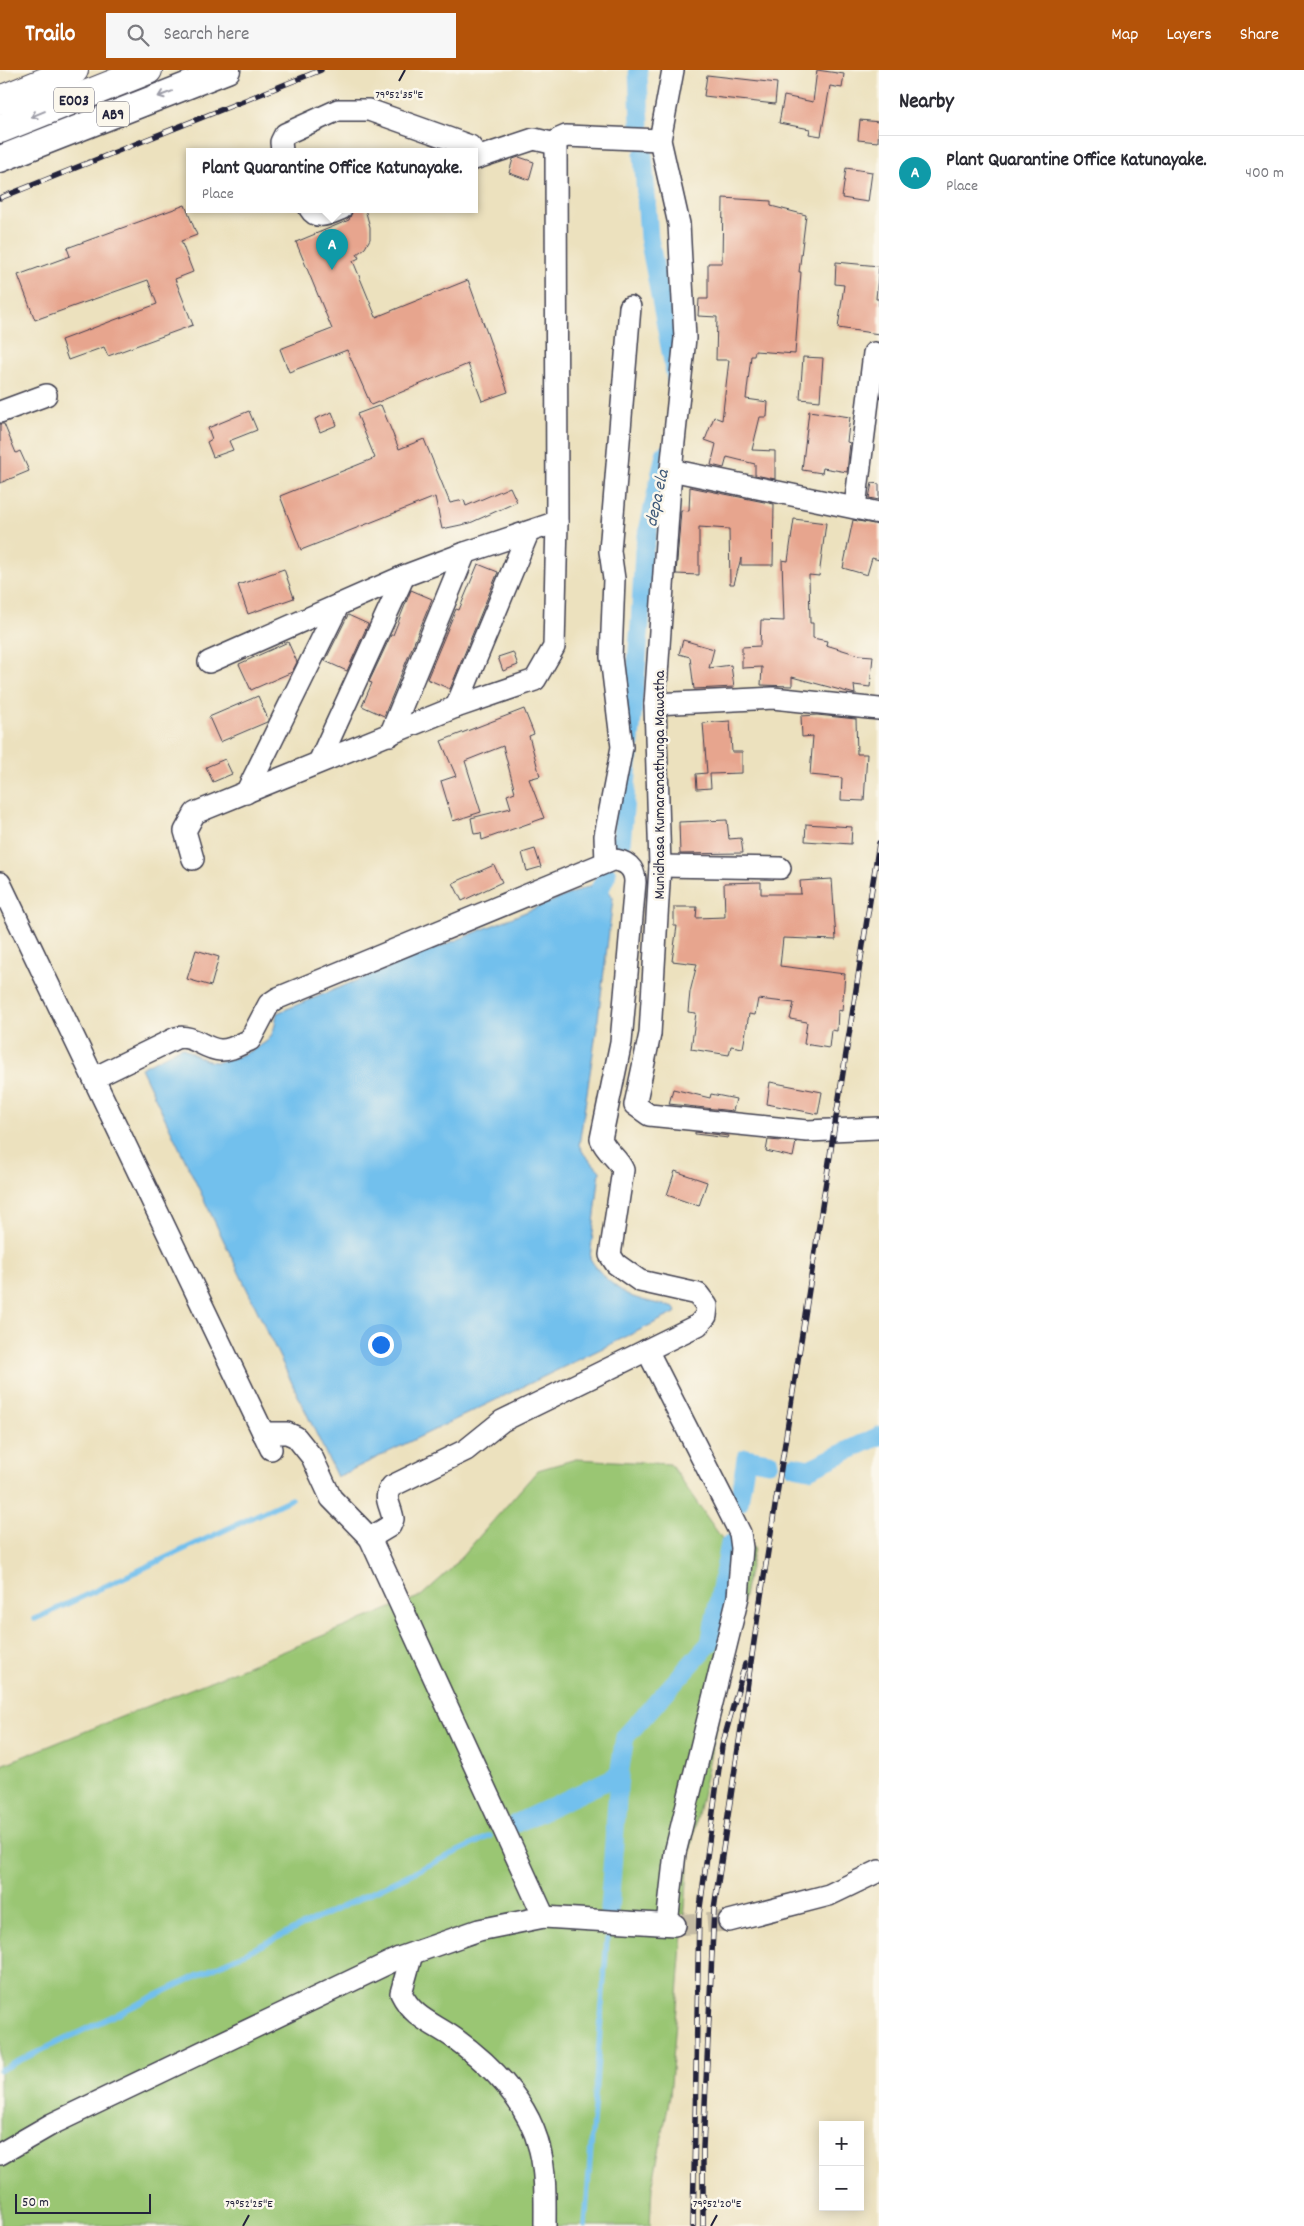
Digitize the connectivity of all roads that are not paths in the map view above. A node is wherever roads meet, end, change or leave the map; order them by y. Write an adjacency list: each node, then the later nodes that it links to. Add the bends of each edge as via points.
1 (74, 70): 5 (highway, E003)
2 (148, 70): 6 (highway, E003, one-way to 6)
3 (227, 70): 12 (main road, AB9, one-way to 12)
4 (673, 70): 7 (street, Munidhasa Kumaranathunga Mawatha)
5 (0, 100)
6 (0, 129)
7 (660, 140): 8 (street, via 566,136); 19 (street, Munidhasa Kumaranathunga Mawatha, via 679,224 685,338)
8 (556, 144): 11 (street, via 534,139); 22 (street)
9 (282, 148): 10 (street, via 285,134 338,110 369,110)
10 (471, 148)
11 (478, 154)
12 (0, 159)
13 (312, 213): 14 (street, via 321,216)
14 (329, 213)
15 (630, 307): 35 (street, via 610,551 614,579 611,657 622,747 605,836)
16 (874, 353): 20 (street)
17 (46, 395): 18 (street)
18 (0, 412)
19 (672, 470): 20 (street); 28 (street, Munidhasa Kumaranathunga Mawatha)
20 (855, 507): 21 (street)
21 (879, 513)
22 (557, 522): 23 (street); 29 (street, via 554,648 535,680)
23 (528, 533): 24 (street); 29 (street)
24 (465, 553): 25 (street); 31 (street)
25 (404, 576): 26 (street); 32 (street)
26 (338, 606): 27 (street); 33 (street)
27 (209, 662)
28 (656, 704): 30 (street, via 773,698); 36 (street, Munidhasa Kumaranathunga Mawatha)
29 (456, 707): 31 (street)
30 (879, 709)
31 (390, 736): 32 (street)
32 (318, 762): 33 (street)
33 (246, 793): 34 (street, via 195,813 185,831)
34 (193, 858)
35 (606, 862): 39 (street, via 278,998 269,1004 250,1040 223,1050 190,1038 176,1038); 41 (street, via 625,862 635,876 621,1042 601,1139 607,1152 623,1170 610,1255 616,1264 640,1280 698,1294 707,1306 706,1316 698,1325)
36 (660, 866): 37 (street); 40 (street, Munidhasa Kumaranathunga Mawatha, via 650,1034 635,1105 649,1115 807,1131)
37 (780, 868)
38 (0, 883): 39 (street)
39 (94, 1078): 42 (street, via 267,1441 287,1433 296,1437 312,1457 331,1498)
40 (879, 1128)
41 (647, 1350): 42 (street, via 502,1421 466,1450 392,1486 386,1497 393,1519 390,1526); 44 (street, via 740,1534 738,1597 675,1853 671,1924)
42 (370, 1538): 44 (street)
43 (879, 1871): 45 (street, via 829,1895)
44 (544, 1917): 46 (street, via 479,1930)
45 (729, 1921)
46 (412, 1954): 47 (street, via 52,2124); 48 (street, via 401,1993 407,2005 419,2017 475,2053 503,2080 527,2116 540,2150)
47 (0, 2154)
48 (545, 2226)

